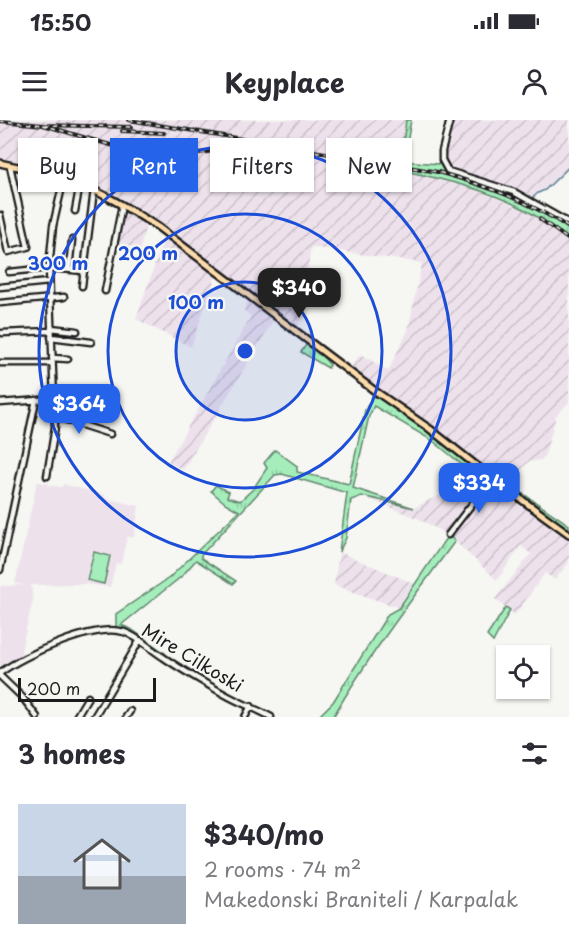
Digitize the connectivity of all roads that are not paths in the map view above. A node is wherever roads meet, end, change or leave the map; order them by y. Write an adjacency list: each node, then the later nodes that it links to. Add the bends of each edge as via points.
1 (450, 120): 12 (street, via 442,152 448,171 514,192)
2 (0, 163): 3 (main road)
3 (10, 166): 4 (main road); 11 (street, via 28,247 8,252)
4 (18, 168)
5 (61, 192): 14 (street)
6 (79, 192): 10 (street)
7 (94, 192): 16 (street)
8 (98, 192): 9 (main road)
9 (122, 205): 21 (street); 38 (main road, via 184,247)
10 (75, 211)
11 (0, 215)
12 (569, 223)
13 (72, 240): 15 (street)
14 (49, 268): 15 (street); 17 (street); 18 (street)
15 (69, 269): 16 (street)
16 (84, 271): 19 (street)
17 (9, 272)
18 (49, 282): 20 (street); 22 (street)
19 (82, 286)
20 (0, 287)
21 (105, 291)
22 (50, 297): 23 (street); 24 (street); 26 (street)
23 (64, 297)
24 (0, 303)
25 (77, 331): 26 (street)
26 (51, 332): 27 (street); 28 (street); 30 (street)
27 (2, 333)
28 (91, 342)
29 (68, 359): 30 (street)
30 (52, 360): 31 (street); 32 (street)
31 (0, 363)
32 (53, 399): 33 (street); 35 (street)
33 (36, 400): 34 (street); 41 (street)
34 (0, 403)
35 (54, 416): 36 (street); 37 (street)
36 (110, 434)
37 (47, 476)
38 (492, 478): 39 (main road); 40 (street)
39 (569, 534)
40 (448, 535)
41 (0, 570)
42 (140, 640): 43 (street, Mire Cilkoski, via 123,632 66,640 26,657); 45 (street, Mire Cilkoski, via 227,696); 49 (street)
43 (0, 675): 47 (street)
44 (88, 697): 48 (street)
45 (251, 706): 51 (street); 52 (street, Mire Cilkoski)
46 (130, 711): 50 (street)
47 (37, 717)
48 (76, 717)
49 (94, 717)
50 (126, 717)
51 (245, 717)
52 (271, 717)

